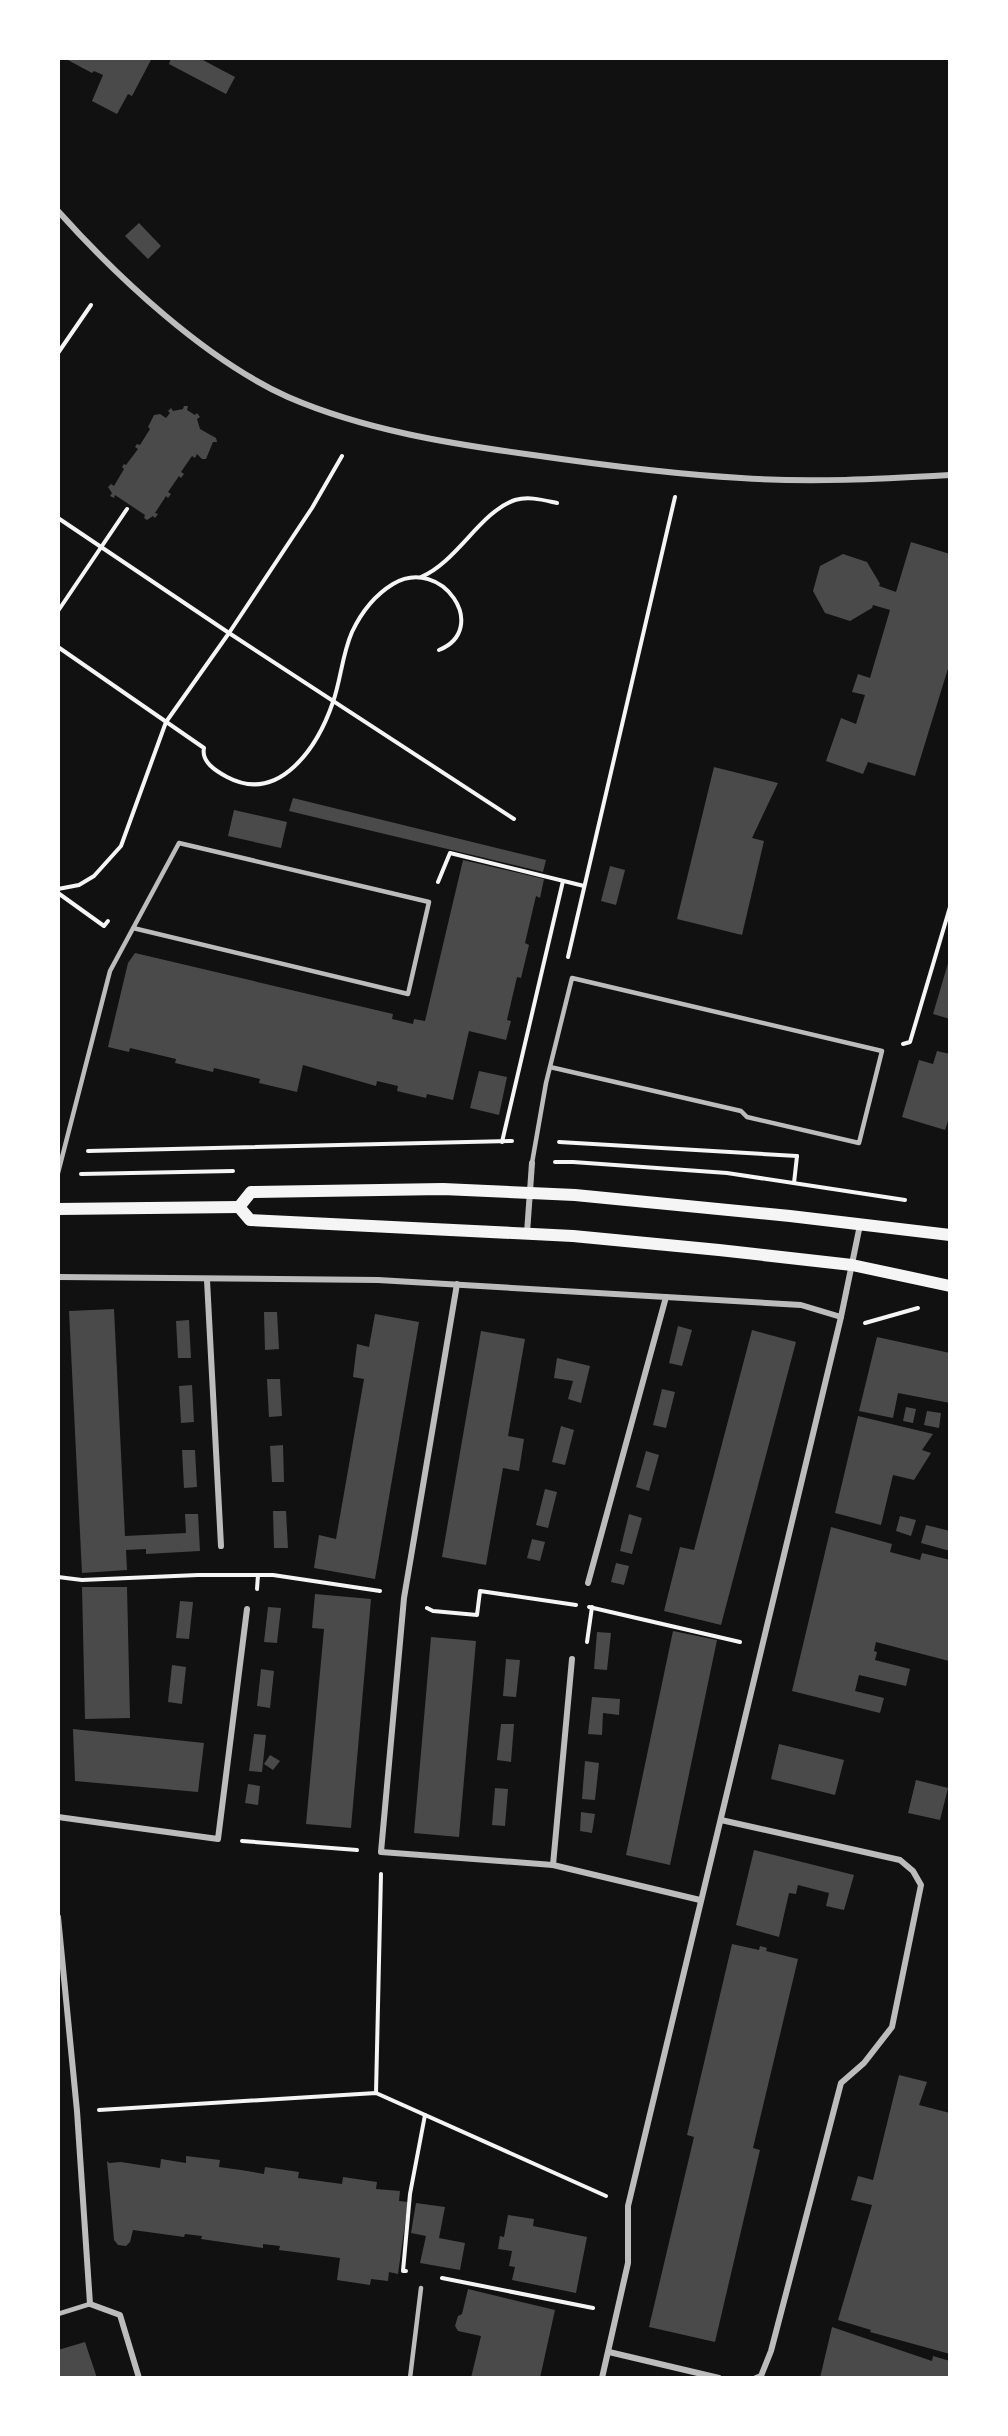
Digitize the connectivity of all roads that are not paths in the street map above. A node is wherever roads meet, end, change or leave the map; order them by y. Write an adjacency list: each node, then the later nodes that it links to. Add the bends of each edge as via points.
1 (58, 211): 2 (street, via 185,332 232,367 287,397 372,425 479,448 681,473 791,480)
2 (950, 475)
3 (133, 928): 3 (lane, via 408,994 429,902 179,843); 6 (lane, via 110,971)
4 (550, 1067): 4 (lane, via 572,978 882,1051 859,1143); 5 (lane)
5 (532, 1163): 7 (street)
6 (58, 1173)
7 (530, 1192): 8 (main road, via 432,1189 251,1192); 10 (main road); 11 (street)
8 (239, 1207): 9 (main road); 11 (main road, via 250,1220)
9 (58, 1209)
10 (860, 1225): 12 (main road); 13 (street)
11 (527, 1234): 13 (main road, via 709,1248)
12 (950, 1235)
13 (852, 1265): 17 (main road); 19 (street)
14 (58, 1277): 15 (street)
15 (207, 1280): 16 (street); 20 (street)
16 (457, 1284): 18 (street); 26 (street, via 404,1598 381,1852)
17 (950, 1286)
18 (666, 1297): 19 (street, via 801,1305); 21 (street)
19 (841, 1317): 25 (street)
20 (221, 1546)
21 (588, 1583)
22 (247, 1609): 24 (street, via 218,1839)
23 (572, 1659): 26 (street)
24 (58, 1817)
25 (721, 1820): 27 (street); 38 (street, via 900,1860 921,1885 892,2027 864,2063 841,2083 771,2351 761,2376)
26 (553, 1865): 27 (street)
27 (700, 1900): 33 (street, via 628,2206 628,2263)
28 (58, 1917): 29 (street)
29 (60, 1944): 31 (street, via 77,2111)
30 (421, 2288): 35 (lane)
31 (90, 2304): 32 (lane); 34 (street, via 120,2315)
32 (58, 2314)
33 (609, 2352): 36 (street); 37 (street)
34 (140, 2378)
35 (410, 2378)
36 (602, 2378)
37 (719, 2378)
38 (756, 2378)

